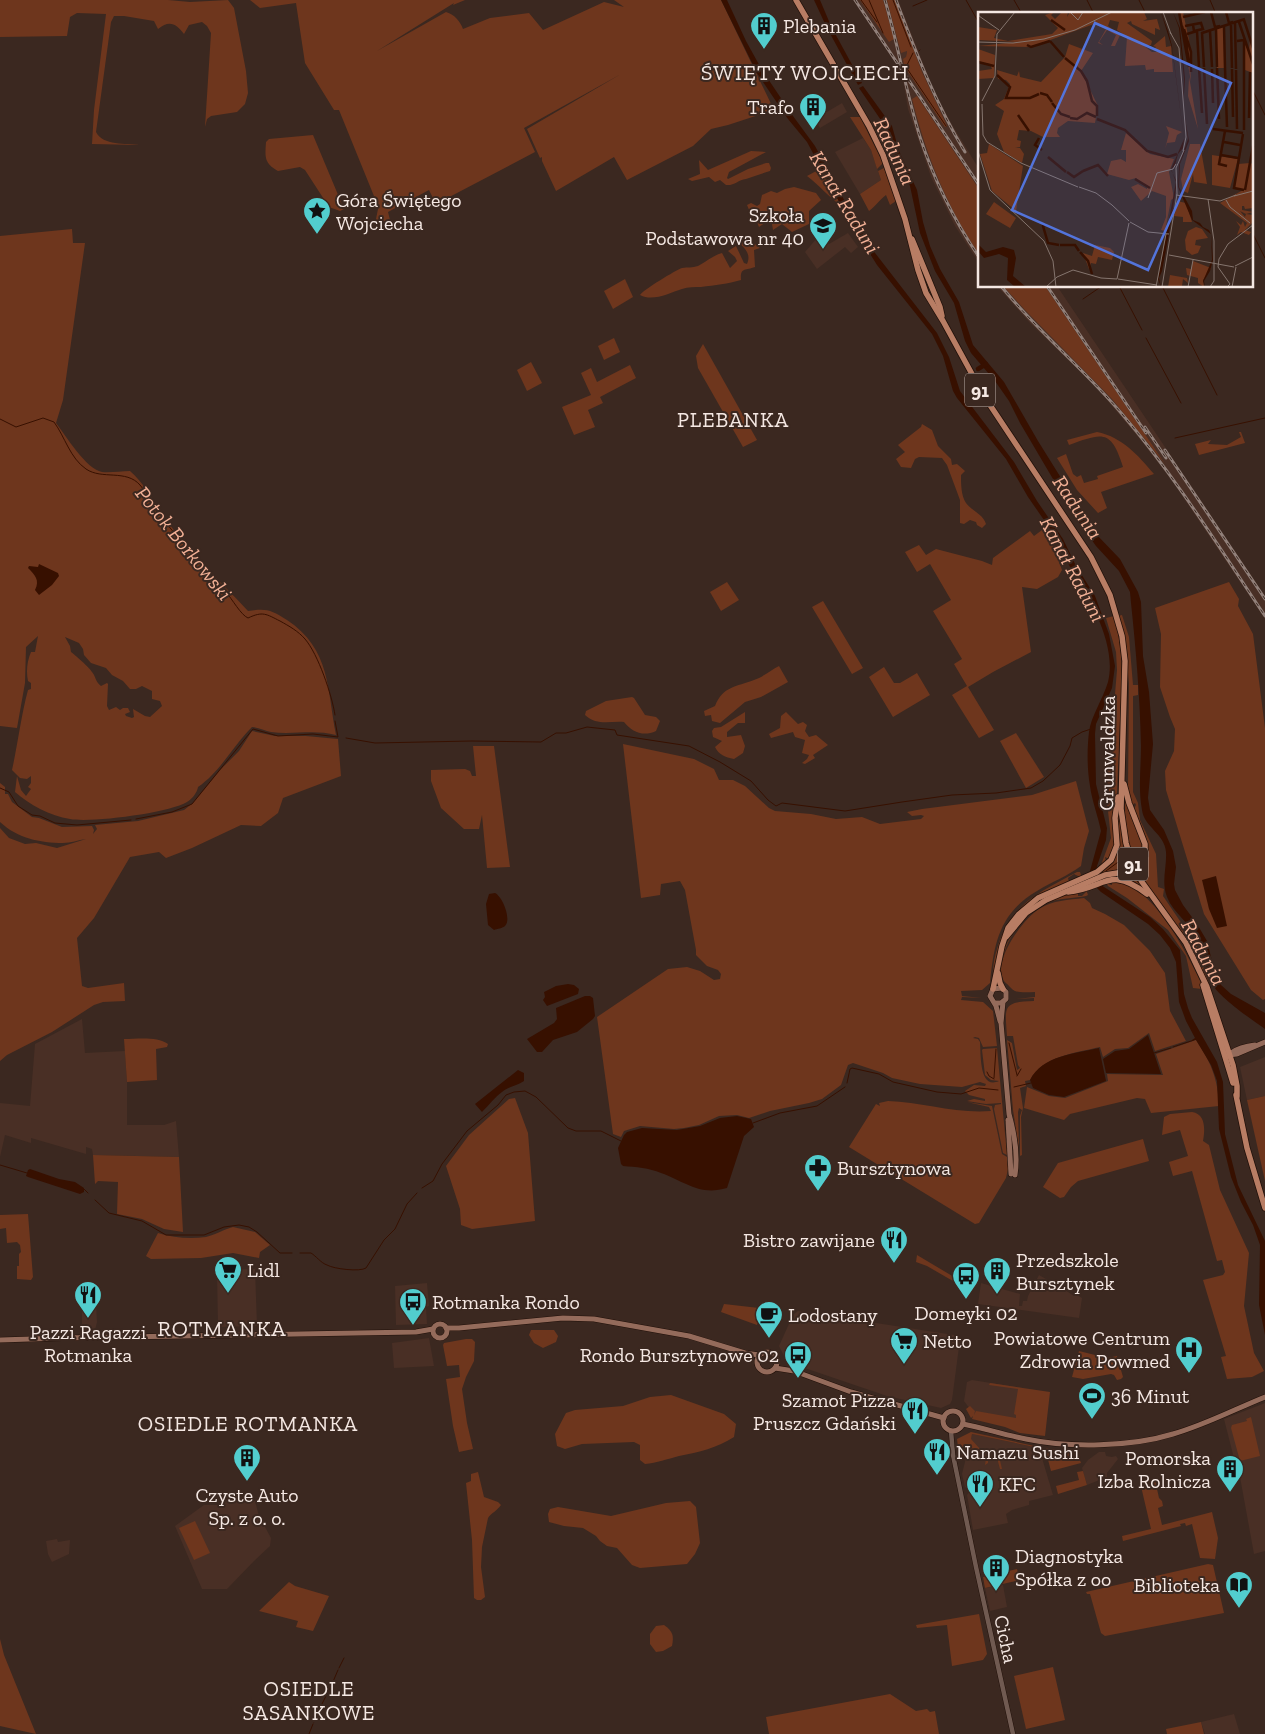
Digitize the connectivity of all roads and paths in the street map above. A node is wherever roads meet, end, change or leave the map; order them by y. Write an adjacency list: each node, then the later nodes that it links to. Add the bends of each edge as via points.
1 (796, 0): 2 (main road, Grunwaldzka / 91, via 875,138 892,176 921,280 930,301 984,396 1104,580 1124,646)
2 (1123, 785): 3 (main road, via 1115,813 1116,849); 3 (main road, bridge, via 1145,844 1144,856 1130,871); 5 (main road, Grunwaldzka / 91, via 1121,809 1131,860)
3 (1105, 875): 4 (main road); 4 (main road); 5 (main road, via 1129,882)
4 (1088, 882): 6 (main road, via 1032,909); 6 (main road, via 1050,892 1033,901 1012,922)
5 (1153, 899): 8 (main road, Grunwaldzka / 91, via 1186,943)
6 (1005, 938): 7 (main road)
7 (997, 970): 9 (main road); 10 (main road)
8 (1202, 978): 15 (main road, Grunwaldzka / 91); 18 (main road, Grunwaldzka / 91)
9 (993, 989): 10 (main road); 12 (main road, via 990,996)
10 (1003, 989): 11 (main road, via 1007,997)
11 (1003, 1002): 12 (main road); 13 (main road)
12 (995, 1003): 13 (main road)
13 (1001, 1023): 19 (main road)
14 (1265, 1042): 16 (main road)
15 (1227, 1045): 17 (main road); 18 (main road, Grunwaldzka / 91)
16 (1256, 1045): 17 (main road); 18 (main road)
17 (1235, 1050): 18 (main road)
18 (1227, 1055): 20 (main road, Grunwaldzka / 91, via 1235,1076 1247,1148)
19 (1013, 1175)
20 (1265, 1208)
21 (446, 1330): 22 (main road, via 438,1324); 22 (main road, via 440,1338); 24 (main road, via 554,1319 594,1319 690,1336)
22 (433, 1331): 23 (main road)
23 (0, 1340)
24 (745, 1353): 25 (main road); 26 (main road)
25 (759, 1355): 26 (main road); 27 (main road, via 770,1352)
26 (757, 1361): 28 (main road, via 762,1371 770,1372)
27 (777, 1361): 28 (main road); 29 (main road)
28 (775, 1368): 29 (main road)
29 (794, 1371): 31 (main road, via 851,1392)
30 (1265, 1397): 32 (main road, via 1172,1435 1117,1443 1042,1442)
31 (944, 1418): 32 (main road, via 950,1412 956,1412 963,1418); 33 (main road, via 946,1428)
32 (963, 1424): 33 (main road, via 960,1429)
33 (951, 1431): 34 (street, Cicha, via 952,1450)
34 (1013, 1734)

